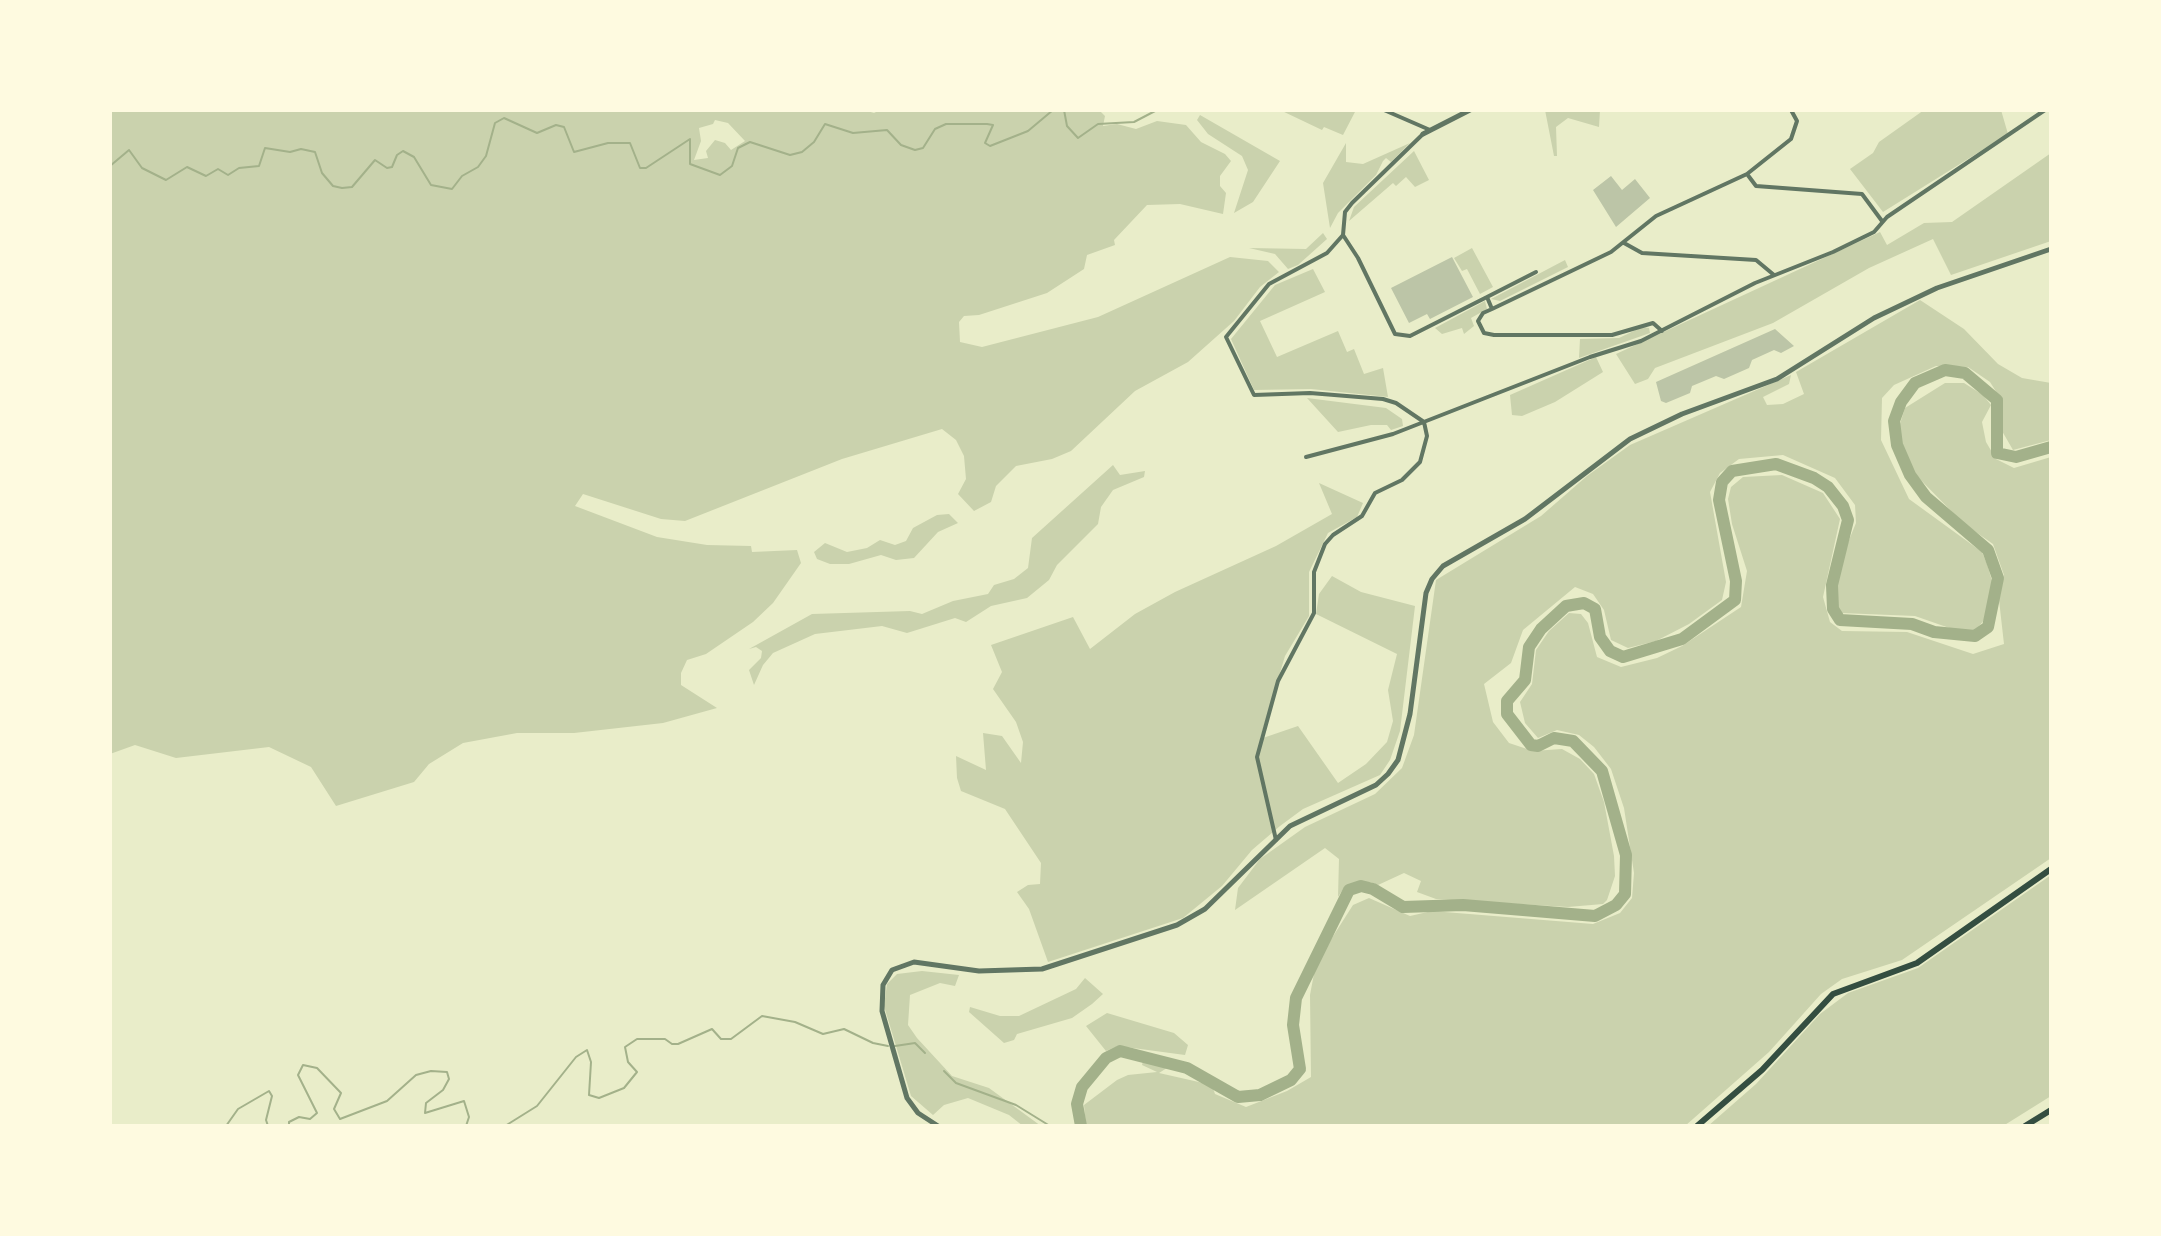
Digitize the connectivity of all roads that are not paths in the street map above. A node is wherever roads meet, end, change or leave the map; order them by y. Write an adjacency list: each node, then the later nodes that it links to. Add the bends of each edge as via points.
1 (1384, 110): 5 (street)
2 (1470, 110): 5 (street)
3 (1791, 110): 7 (street, via 1797,121 1791,139)
4 (2045, 110): 8 (street)
5 (1430, 130): 6 (street)
6 (1423, 134): 9 (street, via 1352,203 1345,212)
7 (1747, 174): 8 (street, via 1764,188 1862,194); 10 (street, via 1656,216)
8 (1882, 221): 13 (street, via 1874,232)
9 (1343, 235): 14 (street, via 1397,336 1410,336); 17 (street, via 1327,253 1269,284 1226,337 1254,395 1383,399)
10 (1624, 243): 13 (street, via 1642,253 1756,260); 15 (street)
11 (2051, 249): 19 (street, via 1937,288 1874,318 1777,379 1630,439 1525,519 1443,566 1426,593 1416,685 1398,760 1376,785 1310,814)
12 (1536, 272): 14 (street)
13 (1774, 275): 16 (street)
14 (1487, 297): 15 (street)
15 (1492, 309): 16 (street, via 1478,321 1484,333 1494,335 1612,335 1653,323)
16 (1662, 331): 17 (street)
17 (1424, 422): 18 (street); 19 (street, via 1427,436 1420,462 1402,480 1375,493 1362,516 1333,535 1314,572 1314,613 1278,681 1257,757)
18 (1306, 457)
19 (1276, 840): 22 (street, via 1225,892 1177,925 1042,969 1008,972 902,964 892,970 883,985 882,1011 907,1098)
20 (2051, 869): 23 (main road, via 1930,955 1833,994 1762,1070)
21 (2051, 1110): 24 (main road)
22 (938, 1126)
23 (1697, 1126)
24 (2025, 1126)

